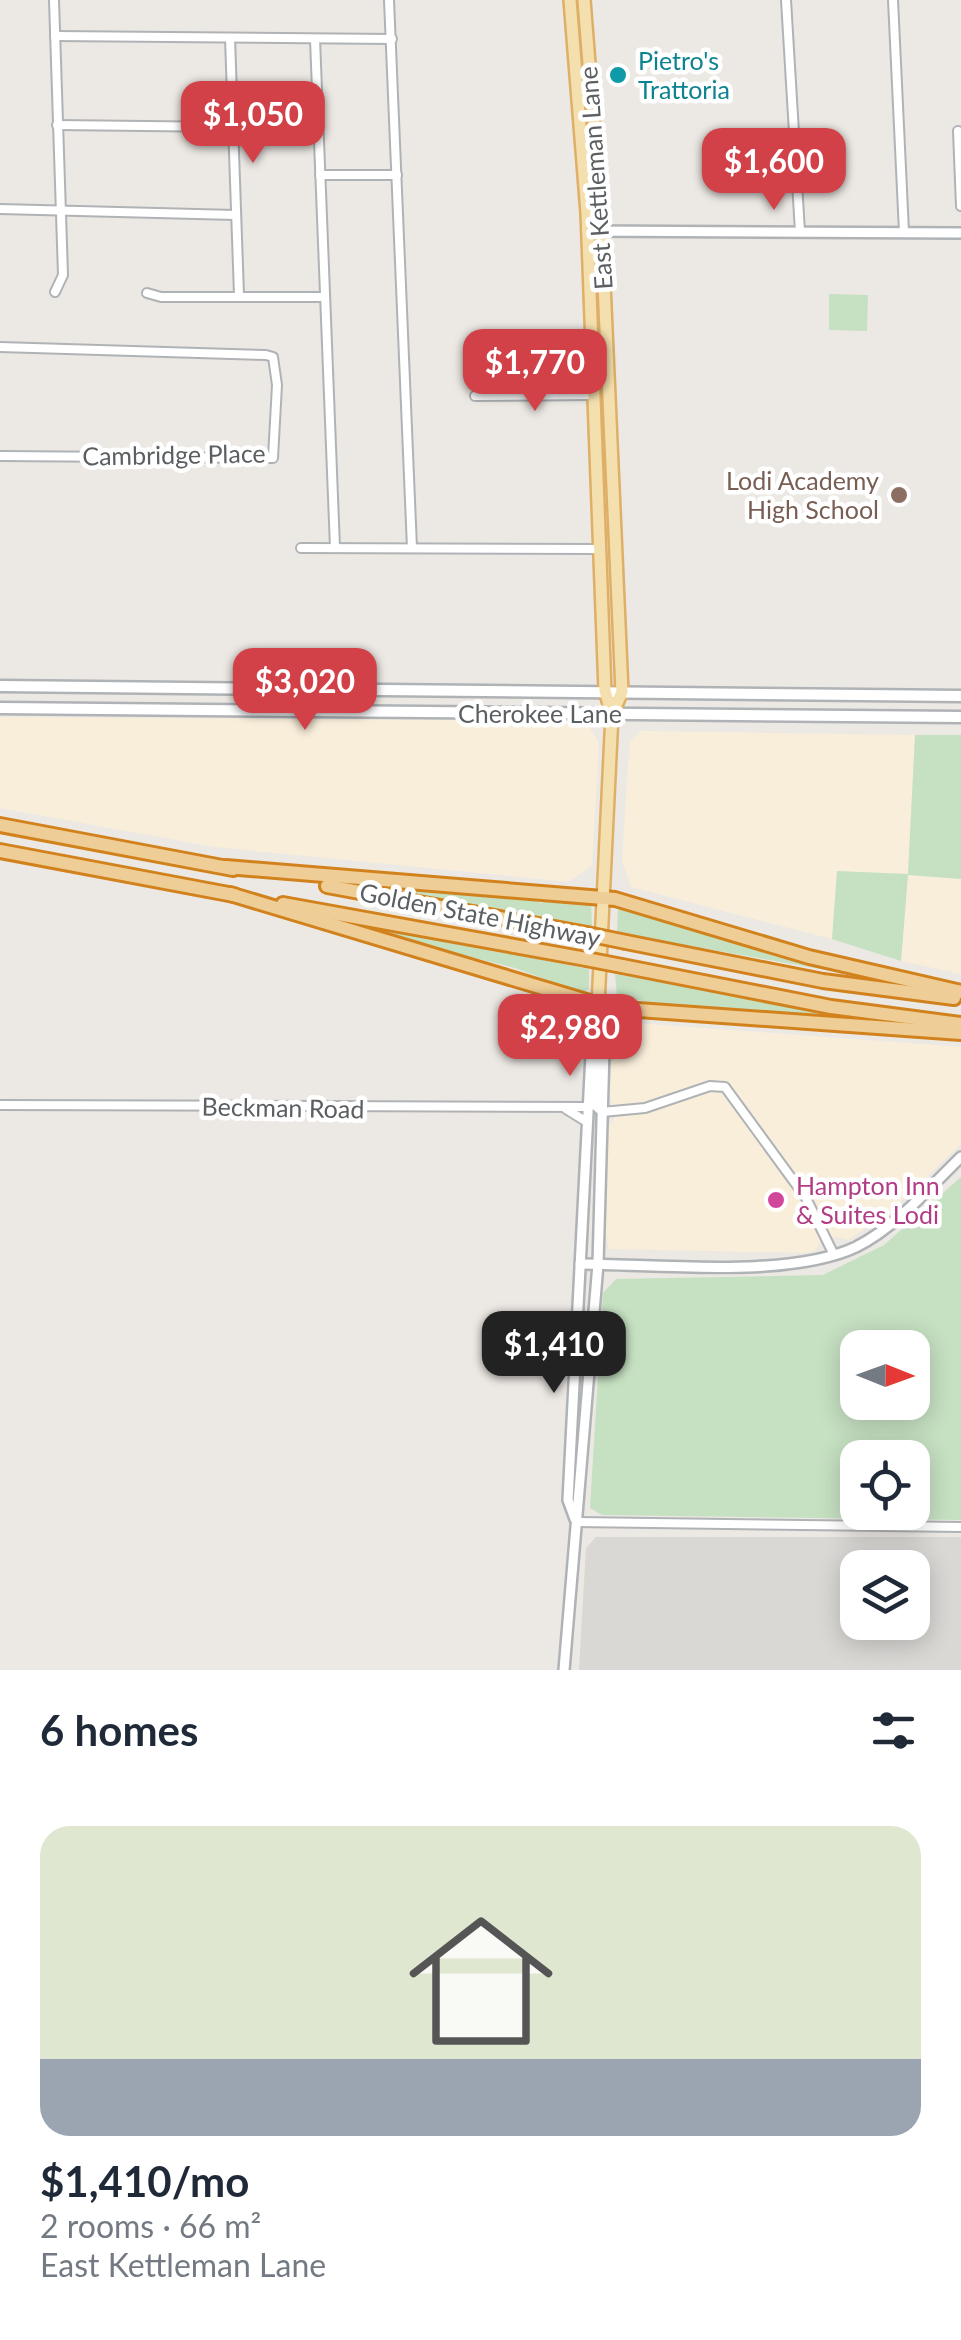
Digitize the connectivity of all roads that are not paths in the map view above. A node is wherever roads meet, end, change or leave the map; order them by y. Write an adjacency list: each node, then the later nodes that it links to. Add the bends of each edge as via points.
1 (54, 0): 7 (street)
2 (389, 0): 10 (street)
3 (570, 0): 21 (main road, East Kettleman Lane)
4 (584, 0): 20 (main road, East Kettleman Lane)
5 (786, 0): 22 (street)
6 (893, 0): 23 (street)
7 (55, 36): 8 (street); 11 (street)
8 (230, 38): 9 (street); 12 (street)
9 (315, 39): 10 (street); 14 (street)
10 (392, 40): 15 (street)
11 (57, 125): 12 (street); 18 (street)
12 (233, 126): 19 (street)
13 (958, 131): 16 (street)
14 (320, 174): 15 (street); 28 (street)
15 (397, 175): 35 (street)
16 (961, 206)
17 (0, 209): 18 (street)
18 (62, 210): 19 (street); 25 (street, via 63,275)
19 (236, 215): 27 (street)
20 (601, 230): 21 (street); 22 (street); 40 (main road, East Kettleman Lane)
21 (587, 232): 30 (main road, East Kettleman Lane)
22 (800, 232): 23 (street)
23 (904, 232): 24 (street)
24 (961, 233)
25 (55, 292)
26 (147, 293): 27 (street)
27 (239, 294): 28 (street)
28 (325, 296): 34 (street)
29 (0, 347): 32 (street, Cambridge Place, via 266,355 274,357 277,385 273,458)
30 (594, 395): 31 (street); 36 (main road, East Kettleman Lane)
31 (475, 396)
32 (0, 456)
33 (301, 548): 34 (street)
34 (334, 548): 35 (street)
35 (412, 548): 36 (street)
36 (599, 549): 39 (main road, East Kettleman Lane)
37 (0, 686): 38 (main road, Cherokee Lane)
38 (331, 690): 39 (main road, Cherokee Lane); 43 (main road)
39 (605, 691): 40 (main road, Cherokee Lane); 44 (main road, East Kettleman Lane)
40 (622, 692): 41 (main road, Cherokee Lane); 44 (main road, East Kettleman Lane)
41 (961, 696)
42 (0, 708): 43 (main road, Cherokee Lane)
43 (330, 714): 44 (main road, Cherokee Lane)
44 (612, 714): 45 (main road, Cherokee Lane); 50 (main road, East Kettleman Lane)
45 (961, 717)
46 (0, 825): 48 (highway, Golden State Highway)
47 (0, 851): 49 (highway, Golden State Highway)
48 (226, 867): 50 (highway); 51 (highway, Golden State Highway, bridge, via 823,981)
49 (230, 894): 52 (highway); 53 (highway, Golden State Highway, bridge, via 831,1007)
50 (605, 898): 51 (highway); 52 (main road, East Kettleman Lane)
51 (961, 995)
52 (598, 1005): 54 (highway); 55 (street, East Kettleman Lane); 59 (street, East Kettleman Lane, via 605,1014)
53 (961, 1024)
54 (961, 1033)
55 (592, 1038): 57 (street, East Kettleman Lane); 59 (street, via 595,1105)
56 (0, 1105): 58 (street, Beckman Road)
57 (588, 1106): 58 (street, Beckman Road); 60 (street, East Kettleman Lane); 62 (street)
58 (566, 1110): 60 (street, Beckman Road)
59 (602, 1112): 62 (street, East Kettleman Lane); 63 (street, via 725,1088 806,1198)
60 (587, 1122): 64 (street, East Kettleman Lane)
61 (961, 1157): 63 (street, via 883,1229)
62 (600, 1171): 65 (street, East Kettleman Lane)
63 (834, 1255): 65 (street, via 786,1264)
64 (580, 1264): 65 (street); 66 (street, East Kettleman Lane, via 568,1500)
65 (598, 1264): 66 (street, East Kettleman Lane)
66 (576, 1522): 67 (street); 68 (street, East Kettleman Lane)
67 (961, 1527)
68 (564, 1670)

